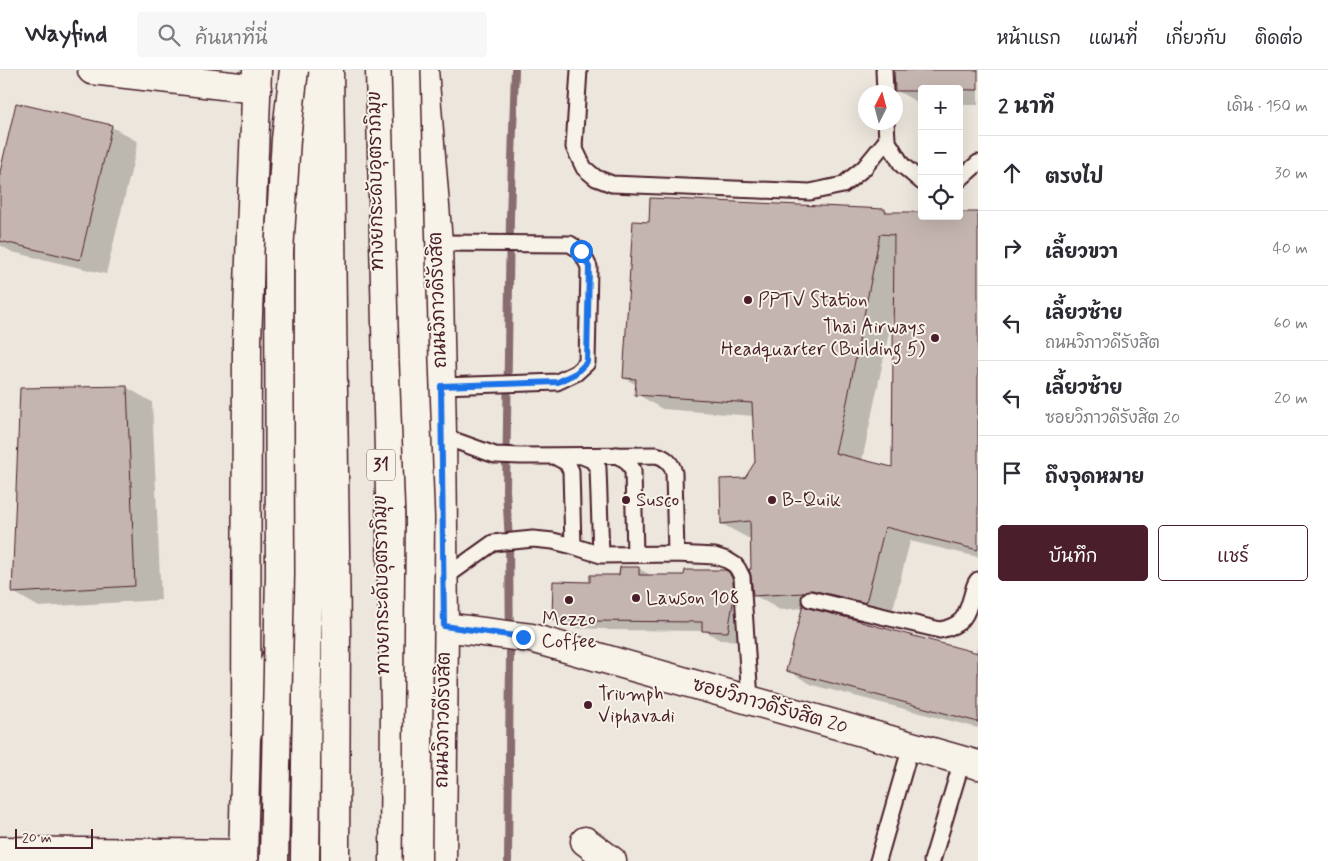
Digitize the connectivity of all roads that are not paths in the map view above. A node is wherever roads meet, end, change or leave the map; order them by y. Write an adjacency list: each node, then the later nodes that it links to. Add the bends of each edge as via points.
1 (92, 70): 10 (main road)
2 (294, 70): 40 (main road, bridge, via 279,252 280,574)
3 (310, 70): 27 (main road)
4 (329, 70): 42 (main road, via 336,632)
5 (374, 70): 43 (main road, ทางยกระดับอุตราภิมุข / 31, via 384,654)
6 (380, 70): 33 (main road, 31)
7 (420, 70): 17 (main road, ถนนวิภาวดีรังสิต); 45 (main road, bridge, via 414,362 420,518)
8 (579, 70): 13 (lane, via 574,147 584,168 596,178 612,184 810,192 842,185 864,168)
9 (884, 70): 11 (lane)
10 (257, 79): 34 (main road, via 247,341)
11 (885, 85)
12 (886, 130): 13 (lane)
13 (887, 140): 16 (lane, via 902,165)
14 (978, 164): 15 (lane)
15 (963, 177)
16 (918, 179)
17 (438, 243): 18 (main road, ถนนวิภาวดีรังสิต); 18 (lane, via 570,244 581,251 589,267 587,362 576,373 558,382)
18 (441, 386): 19 (main road, ถนนวิภาวดีรังสิต)
19 (442, 436): 21 (lane, via 495,455); 28 (main road, ถนนวิภาวดีรังสิต)
20 (616, 455): 22 (lane); 24 (lane, via 656,455 672,466); 25 (lane, via 626,460 633,470)
21 (554, 456): 22 (lane); 23 (lane, via 567,463 571,471)
22 (582, 456): 26 (lane, via 592,460 598,468)
23 (573, 546): 26 (lane); 28 (lane, via 533,539 493,543)
24 (676, 554): 25 (lane); 32 (lane, via 721,557 741,573)
25 (635, 555): 26 (lane)
26 (601, 556)
27 (308, 577): 34 (main road); 41 (main road)
28 (444, 578): 31 (main road, ถนนวิภาวดีรังสิต)
29 (978, 580): 30 (lane, via 965,616 957,625 940,630)
30 (810, 599)
31 (444, 626): 32 (main road, ซอยวิภาวดีรังสิต 20, via 510,635); 47 (main road, ถนนวิภาวดีรังสิต)
32 (750, 700): 35 (main road, ซอยวิภาวดีรังสิต 20)
33 (395, 706): 44 (main road, 31); 46 (main road)
34 (246, 736): 39 (main road)
35 (911, 746): 36 (main road, ซอยวิภาวดีรังสิต 20); 49 (lane)
36 (970, 763): 50 (lane)
37 (585, 841): 48 (main road)
38 (0, 851): 39 (main road)
39 (243, 858)
40 (274, 861)
41 (305, 861)
42 (335, 861)
43 (382, 861)
44 (394, 861)
45 (416, 861)
46 (438, 861)
47 (442, 861)
48 (612, 861)
49 (878, 861)
50 (932, 861)

